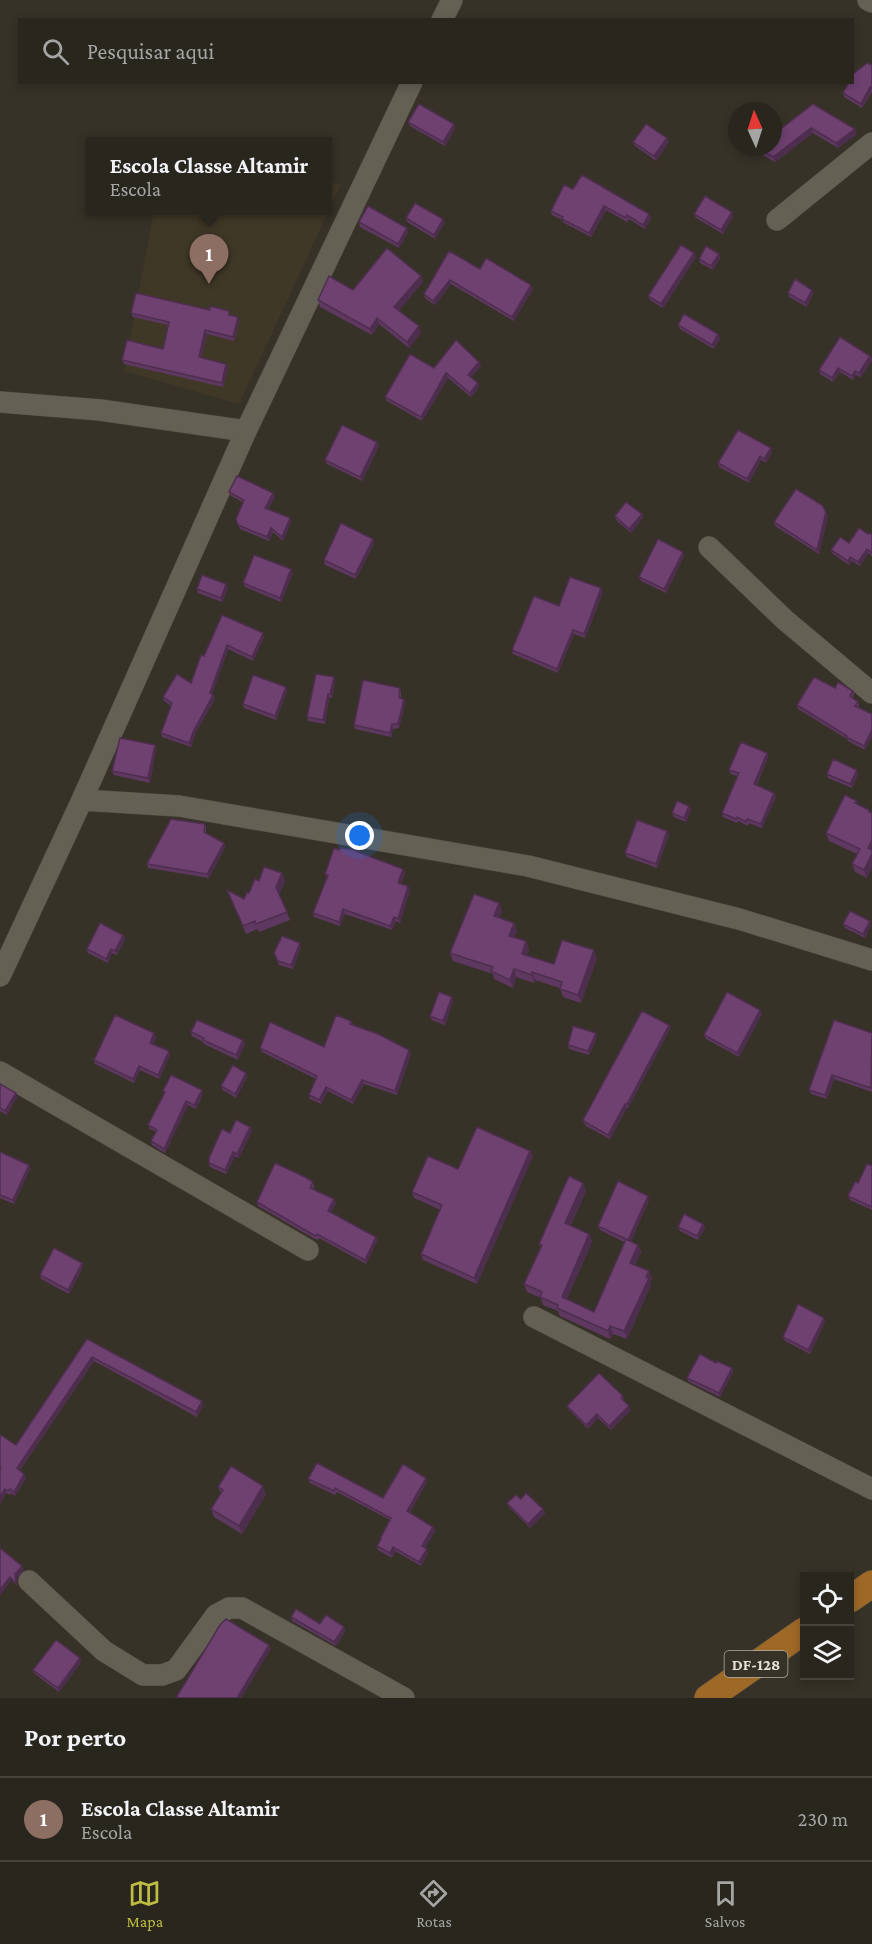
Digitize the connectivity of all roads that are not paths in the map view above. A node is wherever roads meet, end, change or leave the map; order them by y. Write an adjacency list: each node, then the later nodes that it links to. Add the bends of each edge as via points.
1 (452, 0): 2 (street)
2 (443, 18)
3 (411, 84): 7 (street)
4 (872, 143): 5 (street)
5 (777, 220)
6 (0, 402): 7 (street, via 100,410)
7 (246, 431): 10 (street)
8 (709, 547): 9 (street, via 785,620)
9 (872, 693)
10 (82, 800): 11 (street, via 179,806 528,866 739,919); 12 (street)
11 (872, 960)
12 (0, 976)
13 (0, 1072): 14 (street)
14 (308, 1250)
15 (534, 1317): 16 (street)
16 (872, 1489)
17 (29, 1581): 21 (street, via 104,1651 143,1675 176,1670 216,1615 229,1608 242,1608)
18 (872, 1584): 19 (main road)
19 (854, 1596)
20 (800, 1634): 22 (main road, DF-128 / DF-128)
21 (404, 1698)
22 (708, 1698)

